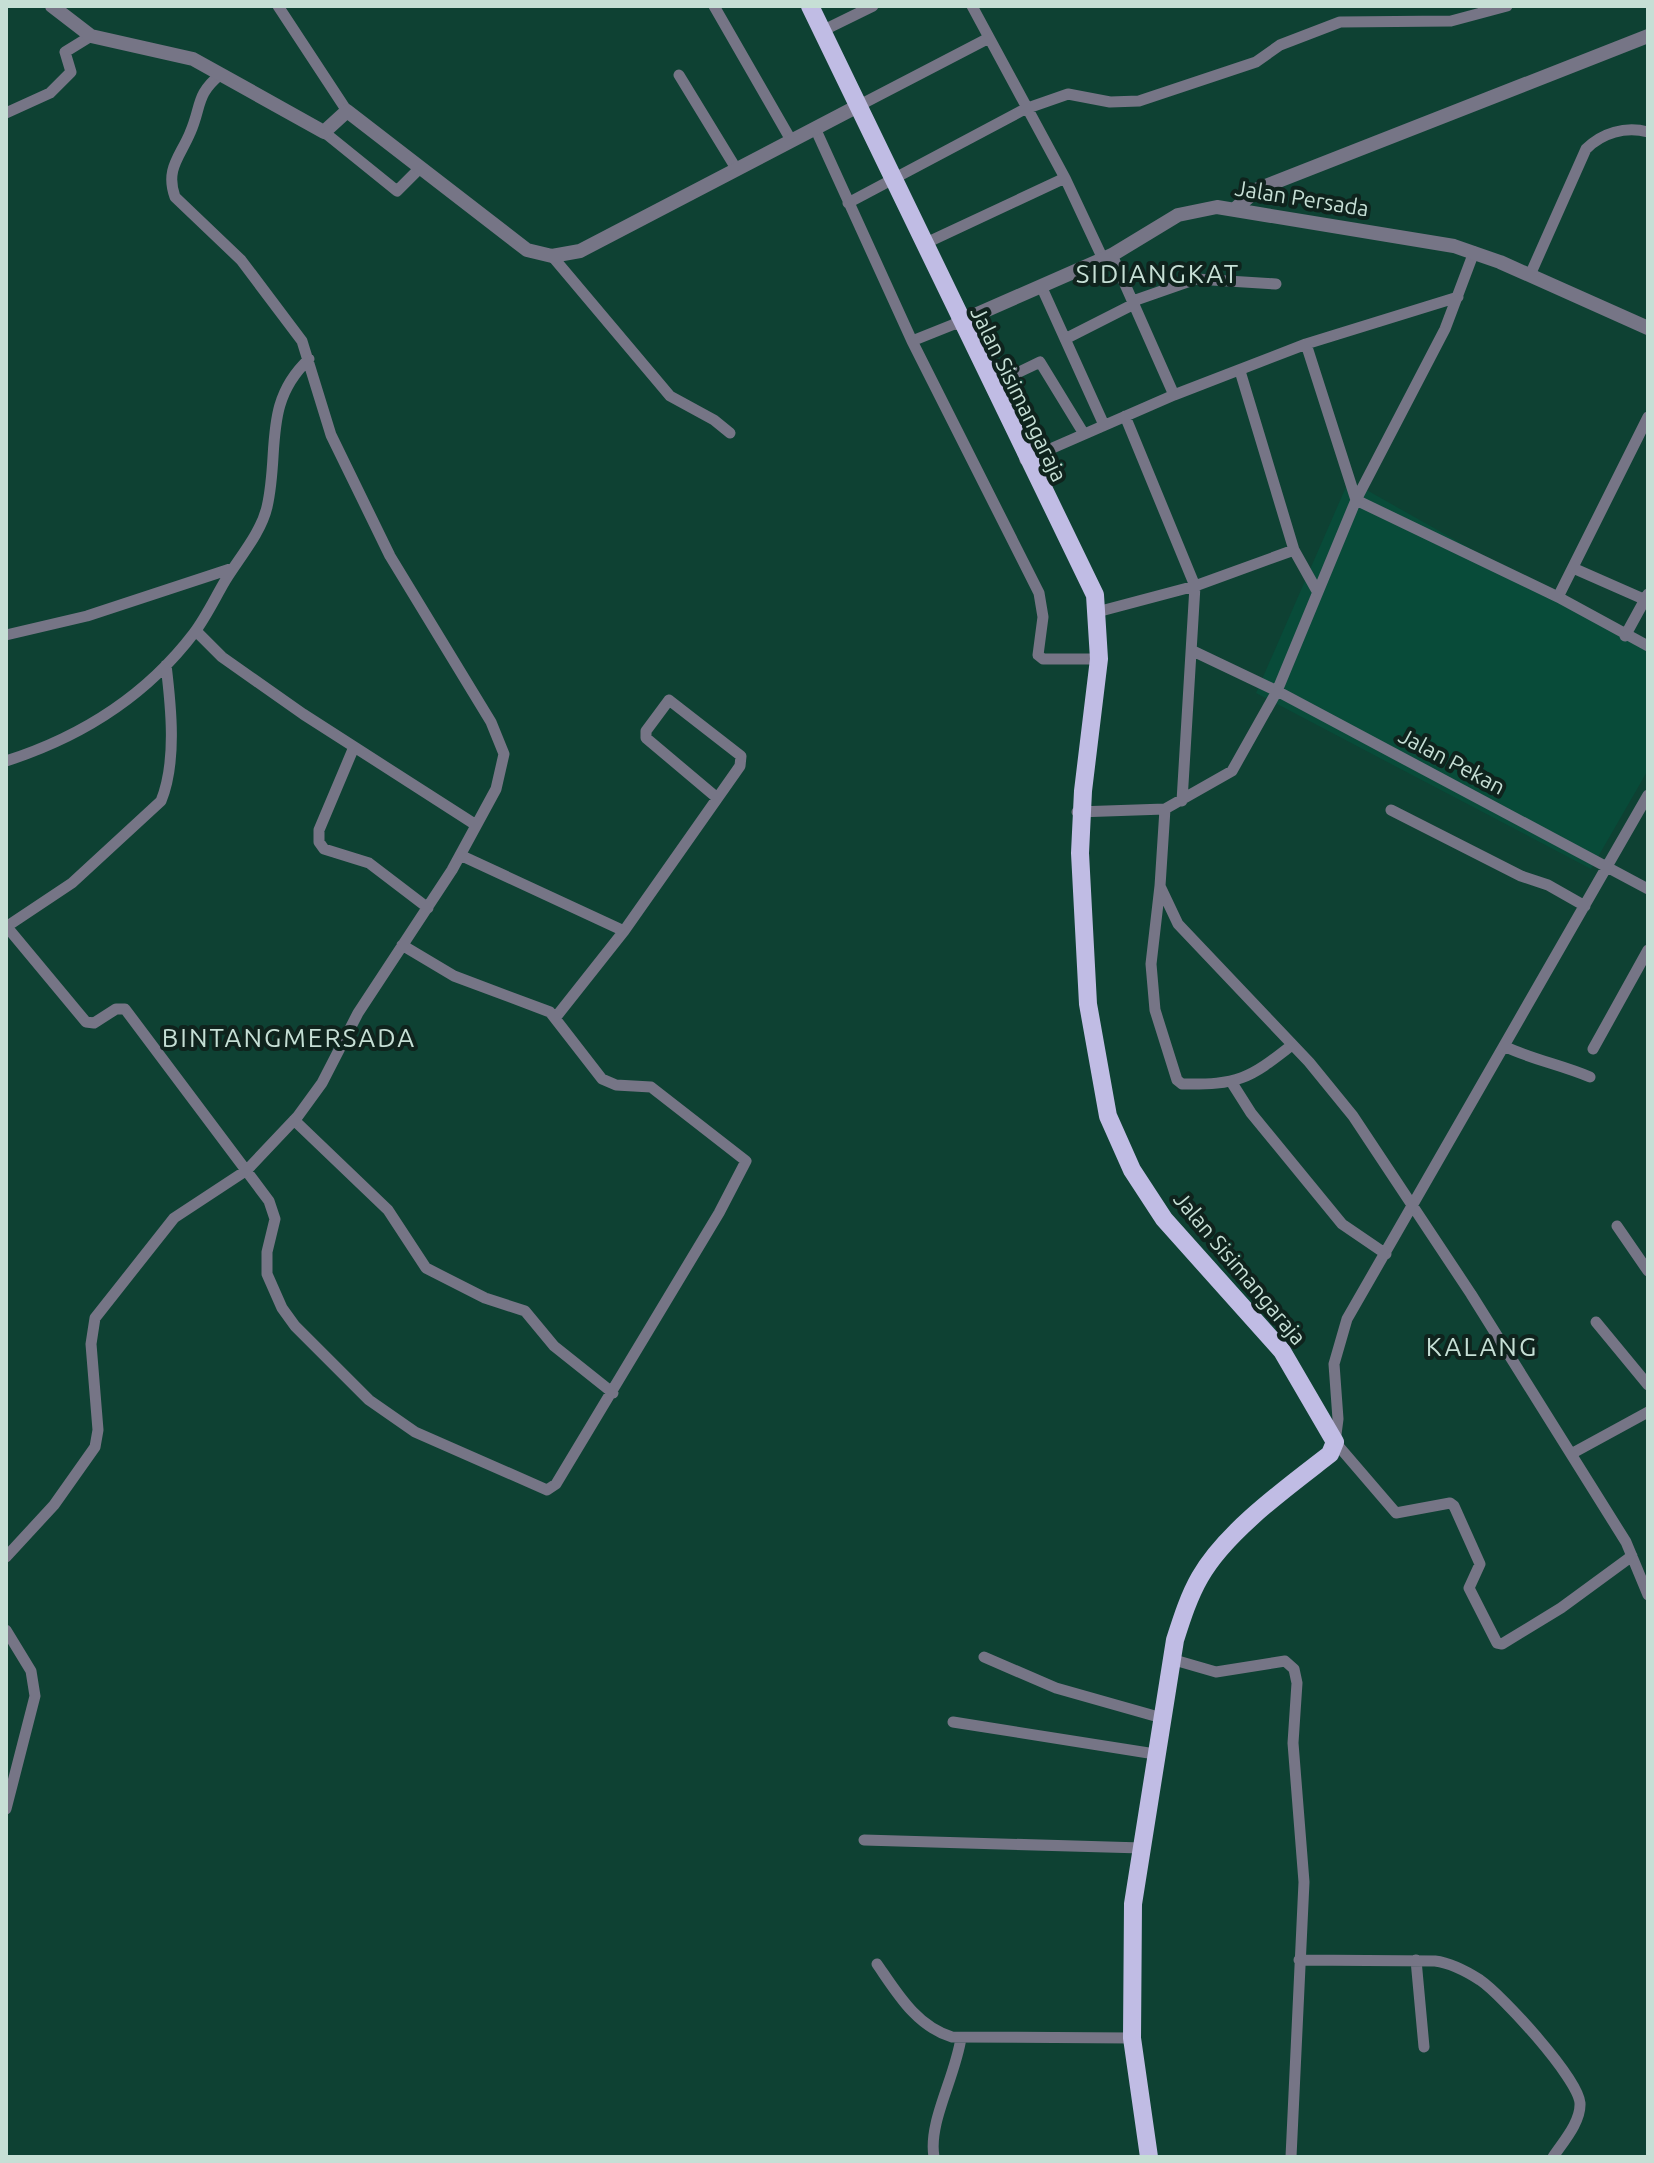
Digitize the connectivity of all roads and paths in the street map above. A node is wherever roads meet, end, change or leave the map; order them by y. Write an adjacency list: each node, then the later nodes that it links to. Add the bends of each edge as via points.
1 (52, 6): 9 (street)
2 (278, 6): 16 (street)
3 (714, 6): 21 (street)
4 (807, 6): 8 (highway, Jalan Sisimangaraja); 14 (highway, Jalan Sisimangaraja)
5 (873, 6): 8 (street)
6 (972, 6): 11 (street)
7 (1507, 6): 15 (street, via 1451,21 1340,22 1280,45 1256,62 1139,101 1068,94)
8 (822, 31): 14 (highway, Jalan Sisimangaraja)
9 (91, 36): 12 (street, via 184,55); 17 (street, via 65,52 71,72 60,85)
10 (1648, 36): 26 (street)
11 (987, 39): 14 (street); 15 (street)
12 (221, 74): 19 (street); 46 (street, via 198,100 191,132 173,163 171,186 178,201 266,289)
13 (679, 75): 23 (street)
14 (856, 107): 18 (street); 25 (highway, Jalan Sisimangaraja)
15 (1025, 109): 24 (street); 25 (street)
16 (347, 111): 19 (street); 22 (street)
17 (6, 113)
18 (815, 128): 21 (street); 27 (street)
19 (324, 132): 22 (street, via 397,191)
20 (1648, 132): 34 (street, via 1613,132 1586,149)
21 (791, 140): 23 (street)
22 (420, 168): 32 (street, via 527,250)
23 (737, 170): 32 (street, via 580,251)
24 (1065, 178): 30 (street); 33 (street)
25 (892, 179): 27 (street); 30 (highway, Jalan Sisimangaraja); 40 (highway, Jalan Sisimangaraja)
26 (1258, 189): 28 (street); 29 (street, via 1261,206)
27 (848, 203): 44 (street)
28 (1236, 208): 29 (street, Jalan Persada); 33 (street, Jalan Persada, via 1178,215)
29 (1270, 213): 31 (street, Jalan Persada)
30 (926, 243): 40 (highway, Jalan Sisimangaraja)
31 (1474, 252): 34 (street, Jalan Persada); 37 (street)
32 (552, 256): 53 (street, via 670,396)
33 (1107, 257): 36 (street, Jalan Persada); 38 (street)
34 (1530, 275): 41 (street, Jalan Persada)
35 (1276, 284): 38 (street, via 1196,279)
36 (1042, 288): 40 (street, Jalan Persada); 43 (street)
37 (1458, 297): 39 (street); 42 (street)
38 (1133, 303): 43 (street); 49 (street)
39 (1430, 308): 42 (street); 45 (street)
40 (959, 322): 44 (street); 48 (highway, Jalan Sisimangaraja); 55 (highway, Jalan Sisimangaraja)
41 (1648, 328)
42 (1445, 329): 56 (street)
43 (1065, 339): 52 (street)
44 (912, 341): 70 (street, via 1039,593 1043,617 1038,655)
45 (1306, 344): 47 (street); 56 (street)
46 (309, 359): 58 (street, via 285,388 272,439 266,510); 81 (street, via 331,435 390,556 503,748 500,780)
47 (1240, 371): 49 (street); 57 (street)
48 (992, 385): 54 (street, via 1040,362); 55 (highway, Jalan Sisimangaraja)
49 (1174, 395): 50 (street)
50 (1125, 416): 52 (street); 60 (street)
51 (1648, 417): 59 (street)
52 (1104, 425): 54 (street)
53 (730, 433)
54 (1084, 434): 55 (street)
55 (1025, 460): 64 (highway, Jalan Sisimangaraja, via 1087,573); 70 (highway, Jalan Sisimangaraja, via 1091,588)
56 (1356, 500): 61 (street); 62 (street)
57 (1294, 550): 60 (street); 61 (street)
58 (234, 568): 65 (street); 66 (street, via 87,616)
59 (1573, 568): 62 (street); 63 (street)
60 (1195, 586): 64 (street); 69 (street)
61 (1317, 591): 72 (street)
62 (1558, 597): 67 (street)
63 (1647, 598): 67 (street)
64 (1097, 612): 70 (highway, Jalan Sisimangaraja)
65 (196, 631): 71 (street); 73 (street, via 222,657)
66 (6, 635)
67 (1625, 636): 68 (street)
68 (1648, 646)
69 (1193, 651): 72 (street, Jalan Pekan); 77 (street)
70 (1097, 659): 80 (highway, Jalan Sisimangaraja)
71 (166, 665): 74 (street, via 149,685 105,716 41,750); 88 (street, via 169,741 161,801 72,883)
72 (1277, 691): 77 (street, via 1232,771); 83 (street, Jalan Pekan)
73 (354, 747): 81 (street); 87 (street, via 319,830 319,842 324,849 369,863)
74 (6, 761)
75 (1648, 795): 83 (street)
76 (716, 797): 76 (street, via 646,738 669,700 741,756 740,766); 89 (street)
77 (1182, 801): 78 (street)
78 (1165, 809): 80 (street); 84 (street)
79 (1391, 810): 86 (street)
80 (1080, 815): 108 (highway, Jalan Sisimangaraja, via 1088,1004 1116,1138 1164,1219 1282,1351)
81 (476, 825): 82 (street)
82 (460, 855): 87 (street); 89 (street)
83 (1607, 867): 85 (street, Jalan Pekan); 86 (street)
84 (1160, 886): 93 (street, via 1192,943); 97 (street, via 1151,964 1155,1010 1177,1080)
85 (1648, 889)
86 (1585, 906): 94 (street)
87 (428, 908): 90 (street)
88 (6, 927): 99 (street, via 86,1022 125,1009)
89 (624, 931): 92 (street)
90 (402, 945): 92 (street, via 454,976); 98 (street, via 322,1083)
91 (1648, 950): 95 (street)
92 (556, 1017): 106 (street, via 602,1079 651,1087 746,1161)
93 (1292, 1045): 97 (street); 100 (street, via 1353,1116)
94 (1506, 1047): 96 (street); 100 (street)
95 (1593, 1049)
96 (1590, 1077)
97 (1232, 1083): 102 (street, via 1342,1224)
98 (294, 1120): 99 (street); 106 (street, via 388,1210 426,1268 485,1298 525,1311 554,1346)
99 (247, 1170): 106 (street, via 274,1213 267,1274 282,1308 369,1400 415,1432 547,1490 556,1484); 111 (street, via 182,1210 95,1318 95,1447 46,1514)
100 (1413, 1209): 102 (street); 109 (street)
101 (1617, 1226): 103 (street)
102 (1386, 1254): 108 (street, via 1337,1345)
103 (1648, 1271)
104 (1596, 1322): 105 (street)
105 (1648, 1385)
106 (613, 1393)
107 (1648, 1412): 109 (street)
108 (1335, 1442): 110 (street, via 1396,1513 1454,1506 1480,1564 1469,1588 1499,1644 1561,1608); 115 (highway, via 1330,1454 1215,1556 1186,1607)
109 (1571, 1454): 110 (street)
110 (1632, 1556): 112 (street)
111 (6, 1557)
112 (1647, 1589)
113 (6, 1630): 119 (street, via 31,1671 35,1696)
114 (984, 1657): 116 (street, via 1056,1688)
115 (1171, 1659): 116 (highway); 122 (street, via 1216,1672 1274,1661 1285,1661 1294,1669 1294,1778 1304,1882)
116 (1162, 1718): 118 (highway)
117 (953, 1722): 118 (street)
118 (1155, 1754): 121 (highway)
119 (6, 1809)
120 (864, 1840): 121 (street)
121 (1142, 1848): 126 (highway, via 1133,1904)
122 (1299, 1960): 123 (street); 130 (street)
123 (1416, 1960): 127 (street); 131 (street, via 1449,1963 1480,1980 1558,2059 1580,2106)
124 (877, 1964): 125 (street, via 916,2016 939,2033)
125 (961, 2038): 126 (street); 128 (street, via 951,2085 933,2127)
126 (1132, 2038): 129 (highway)
127 (1424, 2047)
128 (934, 2157)
129 (1149, 2157)
130 (1291, 2157)
131 (1553, 2157)

